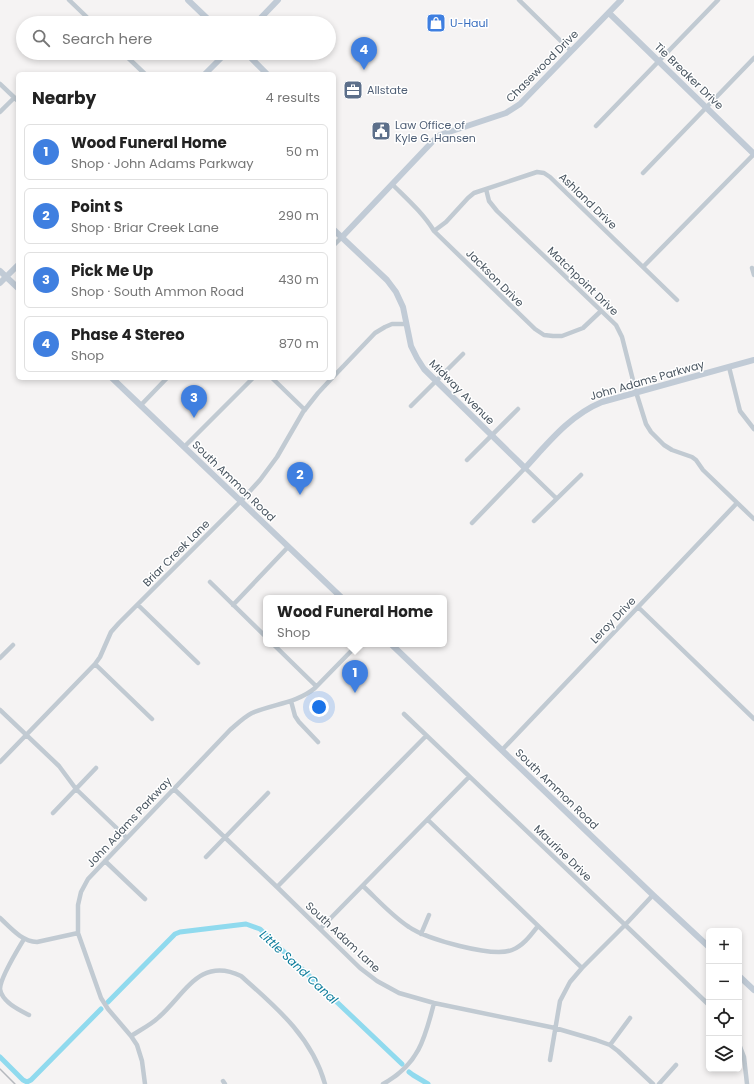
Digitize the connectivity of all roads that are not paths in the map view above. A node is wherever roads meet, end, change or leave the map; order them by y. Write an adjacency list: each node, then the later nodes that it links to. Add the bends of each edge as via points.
1 (69, 0): 8 (street)
2 (188, 0): 9 (street)
3 (278, 0): 10 (street)
4 (519, 0): 11 (street)
5 (621, 0): 7 (street, Chasewood Drive)
6 (718, 0): 16 (street)
7 (609, 13): 11 (street, Chasewood Drive); 16 (street, Tie Breaker Drive)
8 (86, 16)
9 (205, 16)
10 (263, 16)
11 (571, 51): 27 (street, Chasewood Drive, via 520,104 506,113 440,135)
12 (754, 58): 22 (street)
13 (130, 60): 17 (street)
14 (219, 60): 18 (street)
15 (253, 60): 19 (street)
16 (659, 61): 22 (street, Tie Breaker Drive); 24 (street)
17 (143, 72)
18 (207, 72)
19 (266, 72)
20 (0, 84): 21 (street)
21 (16, 100): 23 (street)
22 (706, 108): 25 (street, Tie Breaker Drive); 26 (street)
23 (0, 112)
24 (596, 126)
25 (754, 154): 34 (street)
26 (643, 173)
27 (392, 184): 29 (street, Jackson Drive, via 420,212); 31 (street, Chasewood Drive)
28 (486, 189): 29 (street, Ashland Drive, via 474,193); 34 (street, Ashland Drive, via 537,172 544,173); 42 (street, Matchpoint Drive, via 489,200 497,211)
29 (434, 231): 42 (street, Jackson Drive, via 535,330 544,335 562,336 583,328)
30 (336, 232): 31 (street, Midway Avenue)
31 (342, 237): 32 (street); 43 (street, Midway Avenue, via 396,292 403,307)
32 (336, 243)
33 (16, 267): 38 (street)
34 (643, 267): 41 (street, Ashland Drive)
35 (752, 268): 37 (street)
36 (0, 271): 38 (street)
37 (754, 275)
38 (6, 277): 39 (street); 40 (street)
39 (0, 283)
40 (16, 286)
41 (677, 300)
42 (601, 311): 54 (street, Matchpoint Drive, via 616,325 622,337)
43 (406, 324): 47 (street, Briar Creek Lane, via 392,324 375,334); 53 (street, Midway Avenue, via 411,346 417,358)
44 (463, 354): 53 (street)
45 (754, 360): 46 (street, John Adams Parkway)
46 (729, 367): 54 (street, John Adams Parkway); 59 (street, via 740,411)
47 (336, 374)
48 (114, 380): 55 (street, South Ammon Road)
49 (165, 380): 55 (street)
50 (251, 380): 61 (street)
51 (274, 380): 58 (street)
52 (330, 380): 58 (street, Briar Creek Lane)
53 (436, 381): 56 (street); 60 (street, Midway Avenue)
54 (636, 392): 63 (street, John Adams Parkway, via 590,406 564,426); 67 (street, Matchpoint Drive, via 646,424 658,439 672,450 696,460)
55 (141, 405): 61 (street, South Ammon Road)
56 (411, 406)
57 (518, 409): 60 (street)
58 (305, 410): 66 (street, Briar Creek Lane, via 277,457)
59 (754, 429)
60 (492, 435): 62 (street); 63 (street, Midway Avenue)
61 (185, 446): 66 (street, South Ammon Road)
62 (467, 460)
63 (525, 468): 65 (street, Midway Avenue); 70 (street, John Adams Parkway)
64 (581, 475): 65 (street)
65 (556, 498): 69 (street)
66 (241, 501): 71 (street, South Ammon Road); 74 (street, Briar Creek Lane)
67 (737, 503): 68 (street, Matchpoint Drive); 76 (street, Leroy Drive)
68 (754, 519)
69 (534, 521)
70 (472, 522)
71 (288, 547): 73 (street, South Ammon Road); 75 (street)
72 (210, 582): 75 (street)
73 (339, 595)
74 (138, 605): 83 (street); 84 (street, Briar Creek Lane, via 111,632 100,657)
75 (233, 605): 77 (street)
76 (638, 607): 90 (street); 94 (street, Leroy Drive)
77 (263, 634)
78 (13, 645): 82 (street)
79 (276, 647): 85 (street)
80 (355, 647): 85 (street, John Adams Parkway)
81 (394, 647): 94 (street, South Ammon Road)
82 (0, 658)
83 (198, 663)
84 (94, 664): 89 (street); 91 (street, Briar Creek Lane)
85 (316, 686): 86 (street, John Adams Parkway)
86 (291, 701): 93 (street, via 295,716); 99 (street, John Adams Parkway, via 251,713 244,718)
87 (0, 710): 91 (street)
88 (404, 714): 92 (street, Maurine Drive)
89 (152, 719)
90 (754, 719)
91 (26, 735): 95 (street, Briar Creek Lane); 98 (street, via 58,766)
92 (426, 736): 97 (street, Maurine Drive); 108 (street)
93 (318, 742)
94 (502, 750): 109 (street, South Ammon Road)
95 (0, 762)
96 (96, 768): 98 (street)
97 (469, 777): 102 (street); 114 (street, Maurine Drive)
98 (76, 789): 101 (street); 103 (street)
99 (174, 789): 103 (street, John Adams Parkway); 104 (street, South Adam Lane)
100 (268, 793): 104 (street)
101 (53, 813)
102 (428, 820): 107 (street); 113 (street)
103 (127, 838): 106 (street, John Adams Parkway)
104 (225, 838): 105 (street); 108 (street, South Adam Lane)
105 (206, 857)
106 (105, 861): 110 (street); 116 (street, John Adams Parkway, via 81,892 78,905)
107 (363, 886): 115 (street); 117 (street, via 394,915)
108 (277, 887): 115 (street, South Adam Lane)
109 (653, 895): 114 (street); 119 (street, South Ammon Road)
110 (145, 898)
111 (429, 915): 117 (street)
112 (0, 918): 118 (street)
113 (538, 926): 117 (street, via 517,948 502,952 477,950); 120 (street)
114 (625, 926): 120 (street); 124 (street, Maurine Drive)
115 (320, 929): 123 (street, South Adam Lane, via 377,981 399,993)
116 (78, 933): 118 (street, via 37,942); 128 (street, John Adams Parkway, via 101,998)
117 (420, 934)
118 (24, 938): 125 (street, via 3,976 0,989 8,1002)
119 (706, 944)
120 (582, 968): 127 (street, via 570,982 560,1001)
121 (742, 979): 122 (street)
122 (754, 990)
123 (434, 1003): 127 (street, South Adam Lane); 135 (street, via 420,1048 409,1064)
124 (706, 1003)
125 (29, 1015)
126 (630, 1018): 129 (street)
127 (555, 1028): 129 (street, South Adam Lane); 131 (street)
128 (131, 1036): 133 (street, John Adams Parkway, via 142,1061); 134 (street, via 158,1018 196,979 205,973 225,970 241,976 292,1023 304,1038 322,1071)
129 (610, 1045): 136 (street, South Adam Lane)
130 (742, 1052): 138 (street)
131 (550, 1060)
132 (676, 1065): 137 (street)
133 (145, 1084)
134 (326, 1084)
135 (383, 1084)
136 (653, 1084)
137 (659, 1084)
138 (747, 1084)

